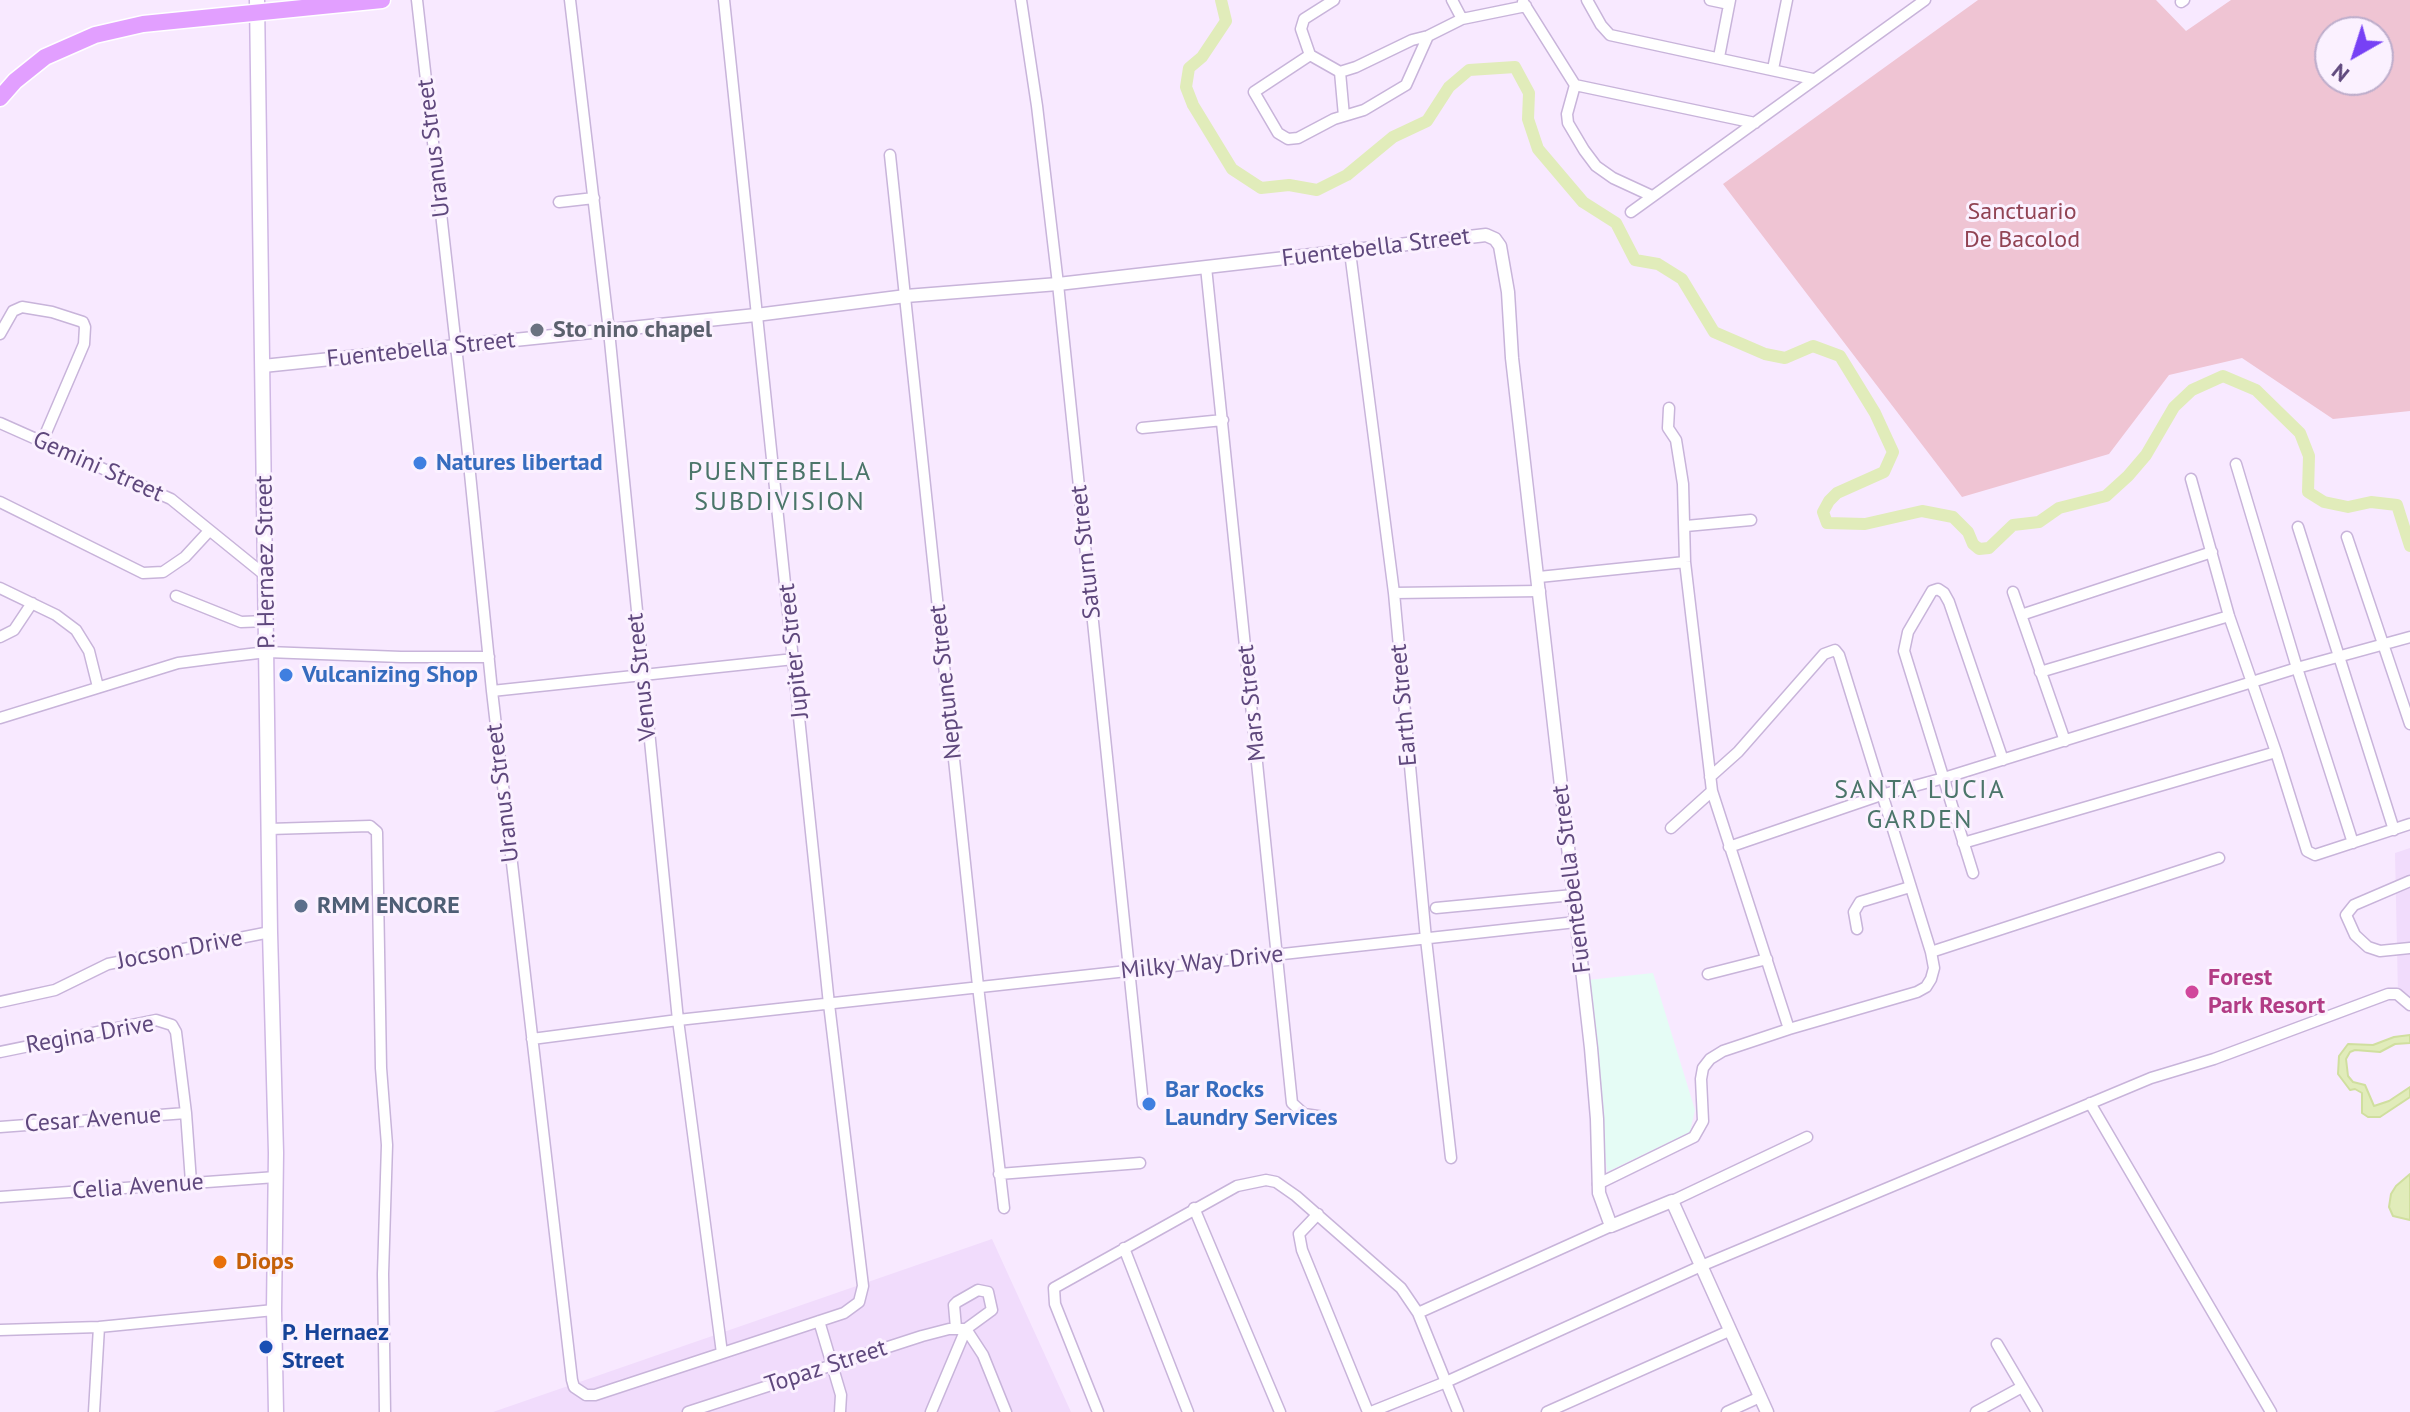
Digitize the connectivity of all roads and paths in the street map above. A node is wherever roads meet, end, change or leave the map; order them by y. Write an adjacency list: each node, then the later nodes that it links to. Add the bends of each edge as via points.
1 (382, 0): 14 (main road)
2 (417, 0): 38 (street, Uranus Street)
3 (570, 0): 28 (street, Venus Street)
4 (724, 0): 35 (street, Jupiter Street)
5 (1021, 0): 33 (street, Saturn Street)
6 (1334, 0): 17 (street, via 1301,24)
7 (1452, 0): 15 (street)
8 (1587, 0): 18 (street, via 1610,35)
9 (1710, 0): 12 (street)
10 (1787, 0): 19 (street)
11 (1925, 0): 21 (street)
12 (1730, 2): 18 (street)
13 (1524, 3): 15 (street); 22 (street)
14 (257, 7): 23 (main road, via 95,35 45,57); 39 (main road, P. Hernaez Street)
15 (1462, 19): 16 (street)
16 (1428, 36): 20 (street); 24 (street, via 1409,82)
17 (1310, 55): 20 (street); 24 (street, via 1256,89 1255,96 1278,133 1288,139)
18 (1719, 57): 19 (street)
19 (1773, 69): 21 (street)
20 (1340, 72): 24 (street)
21 (1813, 79): 25 (street)
22 (1575, 85): 25 (street); 27 (street, via 1568,123 1584,150 1604,172)
23 (0, 98)
24 (1344, 116)
25 (1755, 123): 27 (street)
26 (890, 155): 34 (street, Neptune Street)
27 (1652, 196): 30 (street)
28 (594, 198): 29 (street); 36 (street, Venus Street)
29 (559, 202)
30 (1631, 212)
31 (1350, 252): 32 (street, Fuentebella Street); 56 (street, Fuentebella Street, via 1486,235 1498,241); 60 (street, Earth Street)
32 (1206, 267): 33 (street, Fuentebella Street); 41 (street, Mars Street)
33 (1058, 284): 34 (street, Fuentebella Street); 109 (street, Saturn Street)
34 (906, 296): 35 (street, Fuentebella Street); 111 (street, Neptune Street)
35 (756, 315): 36 (street, Fuentebella Street); 72 (street, Jupiter Street)
36 (609, 331): 38 (street, Fuentebella Street); 75 (street, Venus Street)
37 (0, 334): 44 (street, via 13,311 22,307 83,322 84,344)
38 (456, 347): 39 (street, Fuentebella Street); 71 (street, Uranus Street)
39 (263, 366): 55 (main road, P. Hernaez Street)
40 (1669, 408): 49 (street)
41 (1223, 420): 43 (street); 107 (street, Mars Street)
42 (0, 423): 44 (street, Gemini Street)
43 (1142, 428)
44 (42, 442): 51 (street, Gemini Street, via 171,499)
45 (2236, 464): 73 (street)
46 (2191, 479): 53 (street)
47 (0, 502): 51 (street, via 143,573 163,572)
48 (1751, 520): 49 (street)
49 (1686, 526): 54 (street)
50 (2298, 527): 70 (street)
51 (209, 531): 55 (street, Gemini Street)
52 (2347, 537): 68 (street)
53 (2212, 552): 63 (street); 64 (street)
54 (1685, 562): 56 (street); 84 (street)
55 (267, 577): 65 (main road, P. Hernaez Street)
56 (1539, 577): 58 (street, Fuentebella Street)
57 (0, 588): 62 (street)
58 (1540, 591): 60 (street); 99 (street, Fuentebella Street)
59 (2013, 592): 63 (street)
60 (1394, 593): 104 (street, Earth Street)
61 (176, 596): 65 (street, via 241,622)
62 (32, 603): 66 (street, via 14,630); 77 (street, via 76,630 89,651)
63 (2021, 615): 74 (street)
64 (2229, 616): 74 (street); 76 (street)
65 (267, 621): 69 (main road, P. Hernaez Street)
66 (0, 637)
67 (2410, 637): 68 (street)
68 (2384, 644): 70 (street); 80 (street)
69 (267, 652): 71 (street); 77 (street, via 178,663); 90 (main road, P. Hernaez Street)
70 (2340, 656): 73 (street); 91 (street)
71 (489, 657): 78 (street, Uranus Street)
72 (794, 659): 75 (street); 113 (street, Jupiter Street)
73 (2297, 668): 76 (street); 93 (street)
74 (2040, 672): 81 (street)
75 (642, 677): 78 (street); 115 (street, Venus Street)
76 (2253, 683): 81 (street); 82 (street)
77 (98, 687): 79 (street)
78 (492, 691): 117 (street, Uranus Street)
79 (0, 718)
80 (2410, 724)
81 (2065, 741): 83 (street)
82 (2276, 752): 92 (street); 93 (street, via 2307,851 2315,855)
83 (2003, 760): 85 (street); 85 (street, via 1949,602 1938,589 1927,595 1904,651)
84 (1710, 777): 86 (street); 87 (street, via 1824,654 1835,650)
85 (1944, 778): 87 (street); 92 (street)
86 (1712, 791): 89 (street); 94 (street)
87 (1881, 795): 94 (street); 98 (street)
88 (2410, 824): 91 (street)
89 (1671, 828)
90 (269, 829): 103 (main road, P. Hernaez Street); 154 (street, via 370,826 377,832 387,1145)
91 (2394, 830): 93 (street)
92 (1963, 843): 96 (street)
93 (2353, 843)
94 (1729, 847): 108 (street)
95 (2219, 858): 106 (street)
96 (1973, 873)
97 (2410, 881): 105 (street, via 2354,905 2346,915 2368,947)
98 (1910, 887): 102 (street, via 1860,902 1854,912); 106 (street)
99 (1573, 895): 100 (street); 101 (street, Fuentebella Street)
100 (1436, 908)
101 (1576, 922): 104 (street, Milky Way Drive); 130 (street, Fuentebella Street, via 1597,1119)
102 (1857, 929)
103 (270, 932): 112 (street, Jocson Drive, via 108,964 55,990); 128 (main road, P. Hernaez Street)
104 (1426, 939): 107 (street, Milky Way Drive); 125 (street, Earth Street)
105 (2410, 948)
106 (1931, 952): 116 (street, via 1931,979 1917,992)
107 (1276, 956): 109 (street, Milky Way Drive); 122 (street, Mars Street, via 1292,1103 1304,1114)
108 (1767, 959): 110 (street); 116 (street)
109 (1129, 970): 111 (street, Milky Way Drive); 120 (street, Saturn Street)
110 (1708, 974)
111 (978, 986): 113 (street, Milky Way Drive); 127 (street, Neptune Street)
112 (0, 1002)
113 (829, 1004): 115 (street, Milky Way Drive); 141 (street, Jupiter Street, via 863,1286 859,1302)
114 (2410, 1005): 119 (street, via 2397,994 2388,994)
115 (678, 1020): 117 (street, Milky Way Drive); 147 (street, Venus Street)
116 (1789, 1029): 130 (street, via 1710,1059 1701,1079 1703,1121 1694,1137)
117 (532, 1039): 147 (street, Uranus Street, via 572,1380 579,1392 595,1395)
118 (0, 1052): 121 (street, Regina Drive, via 156,1020 172,1025)
119 (2090, 1103): 138 (street); 169 (street)
120 (1143, 1104)
121 (186, 1113): 123 (street, Cesar Avenue); 129 (street)
122 (1324, 1117)
123 (0, 1127)
124 (1807, 1137): 132 (street)
125 (1451, 1158)
126 (1140, 1163): 127 (street)
127 (999, 1174): 133 (street, Neptune Street)
128 (276, 1177): 129 (street, Celia Avenue); 139 (main road, P. Hernaez Street)
129 (191, 1182): 131 (street, Celia Avenue)
130 (1598, 1184): 136 (street, Fuentebella Street)
131 (0, 1197)
132 (1672, 1201): 136 (street); 138 (street)
133 (1004, 1208)
134 (1194, 1208): 135 (street, via 1237,1186 1266,1180); 137 (street); 161 (street)
135 (1318, 1214): 140 (street, via 1401,1288); 162 (street, via 1299,1234 1302,1250)
136 (1611, 1226): 140 (street)
137 (1124, 1248): 159 (street, via 1057,1284 1053,1295); 160 (street)
138 (1701, 1266): 145 (street); 149 (street)
139 (274, 1310): 142 (street); 153 (main road, P. Hernaez Street)
140 (1418, 1313): 149 (street)
141 (819, 1321): 147 (street); 148 (street)
142 (99, 1327): 144 (street); 152 (street)
143 (961, 1329): 148 (street, Topaz Street); 157 (street); 158 (street, via 983,1355)
144 (0, 1330)
145 (1729, 1331): 151 (street); 164 (street)
146 (1997, 1344): 150 (street)
147 (722, 1353)
148 (832, 1364): 155 (street, Topaz Street); 156 (street)
149 (1446, 1382): 162 (street); 163 (street)
150 (2022, 1387): 167 (street); 168 (street)
151 (1760, 1397): 165 (street); 166 (street)
152 (94, 1412)
153 (276, 1412)
154 (385, 1412)
155 (688, 1412)
156 (840, 1412)
157 (931, 1412)
158 (1006, 1412)
159 (1098, 1412)
160 (1188, 1412)
161 (1280, 1412)
162 (1369, 1412)
163 (1458, 1412)
164 (1547, 1412)
165 (1727, 1412)
166 (1767, 1412)
167 (1976, 1412)
168 (2037, 1412)
169 (2271, 1412)

